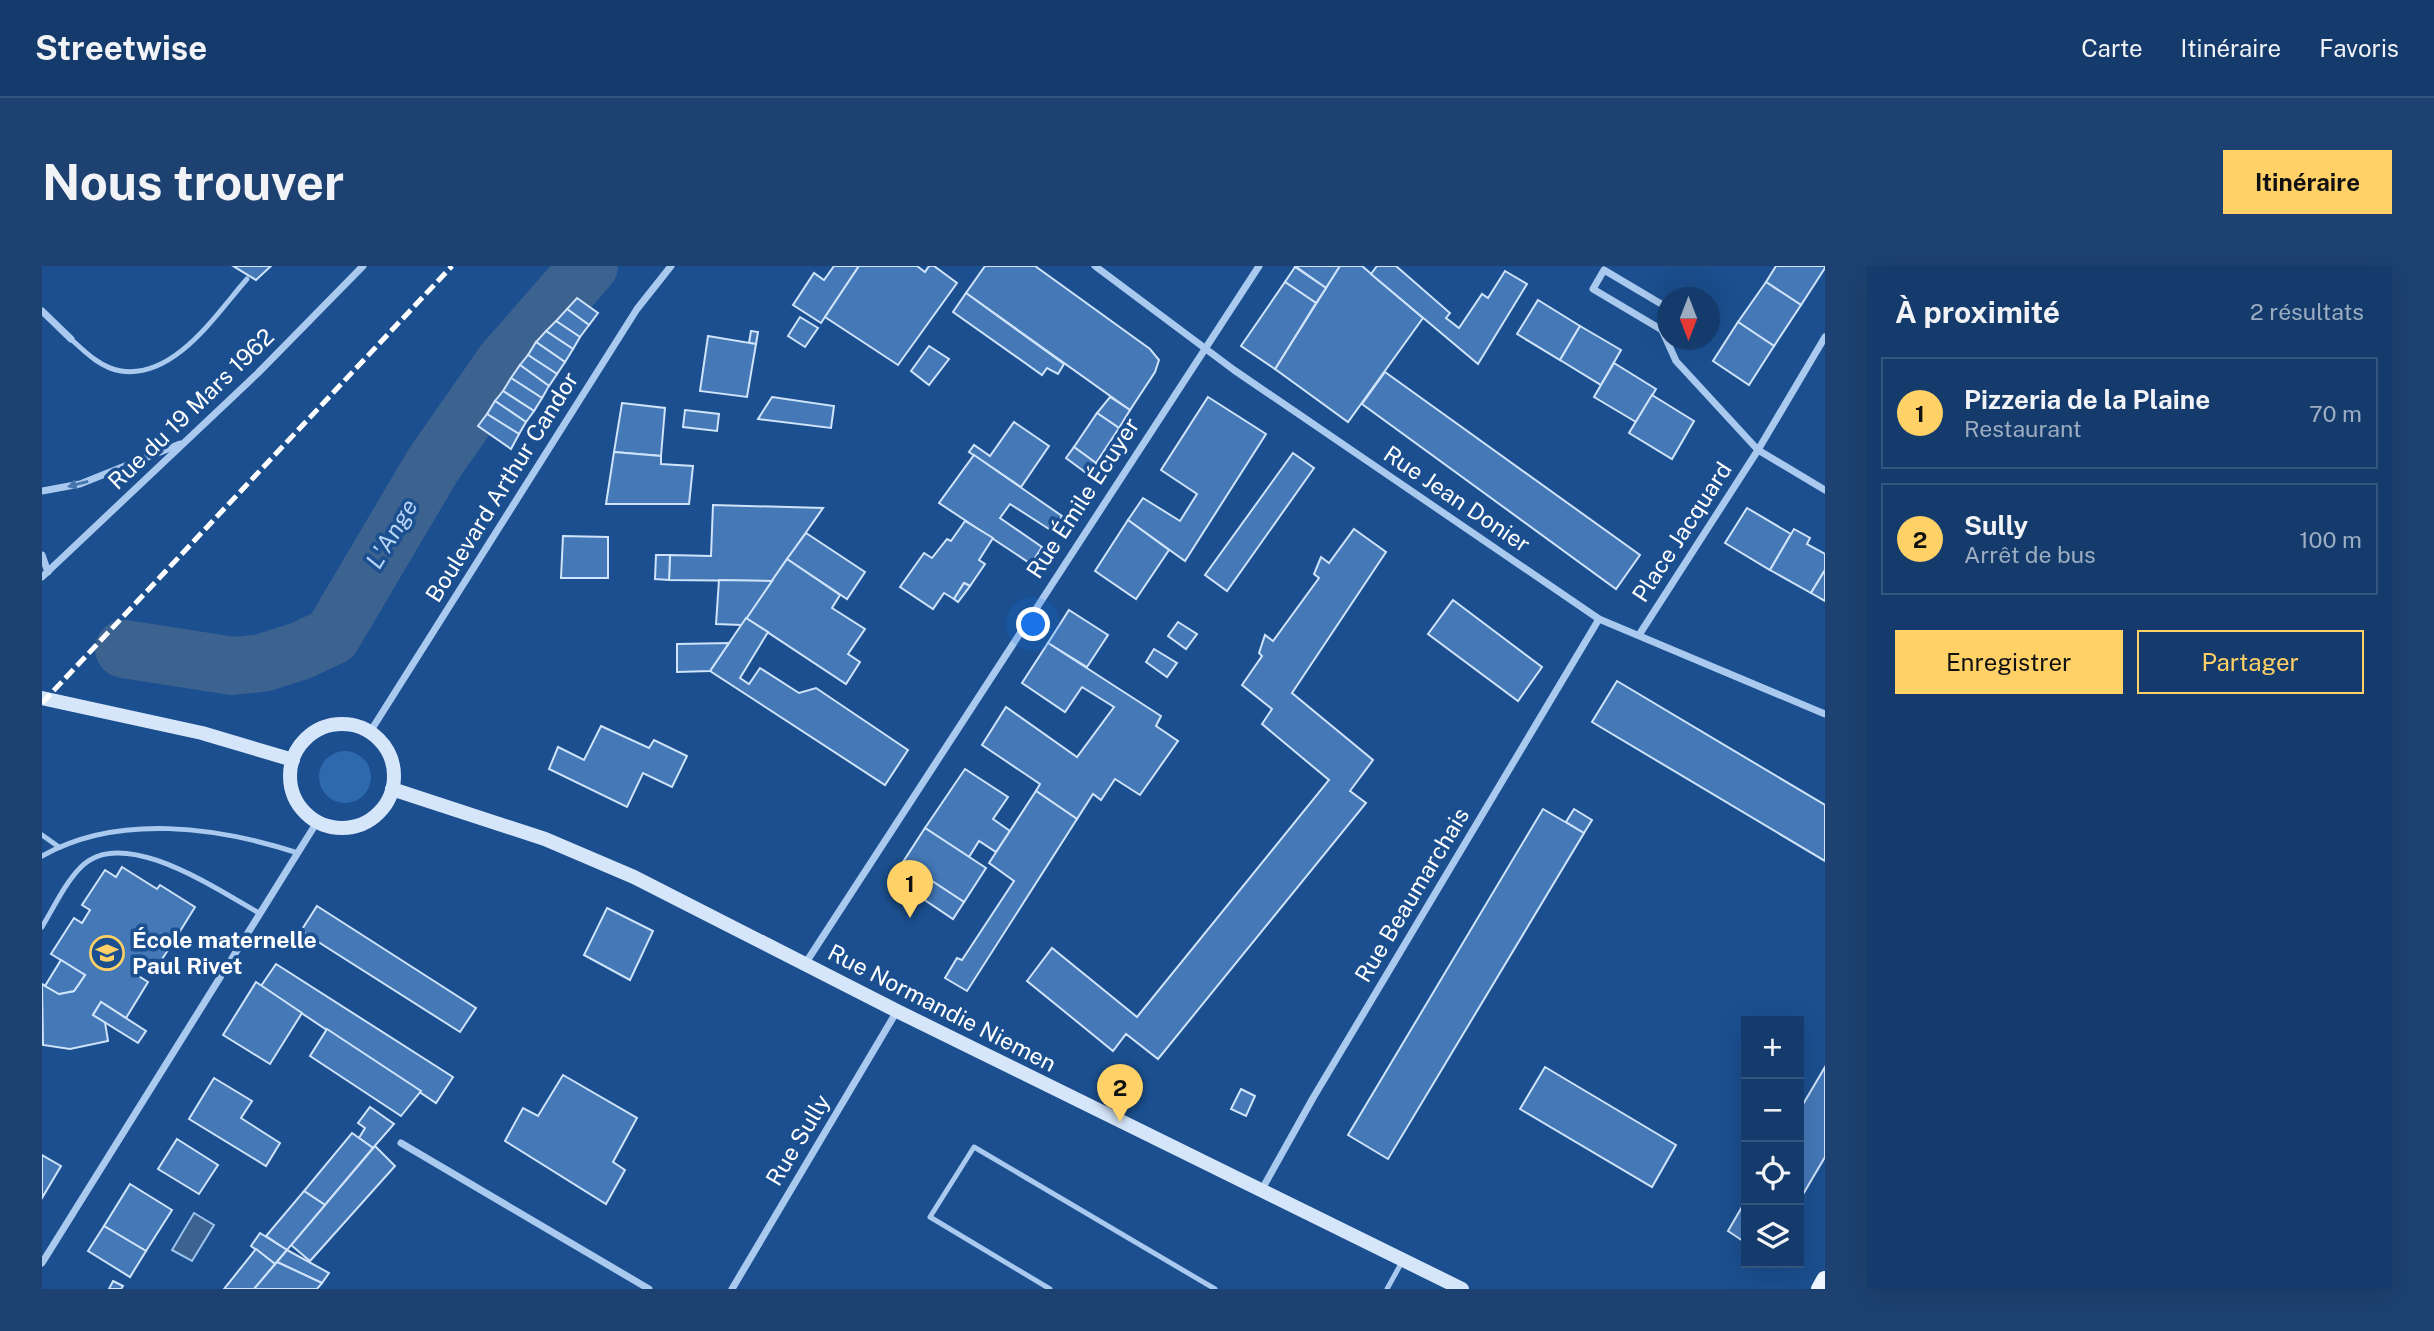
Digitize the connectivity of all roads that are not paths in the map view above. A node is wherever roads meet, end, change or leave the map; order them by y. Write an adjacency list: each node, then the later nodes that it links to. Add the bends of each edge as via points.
1 (363, 266): 13 (street, Rue du 19 Mars 1962)
2 (671, 266): 23 (street, Boulevard Arthur Candor, via 637,310)
3 (1094, 266): 11 (street, Rue Jean Donier)
4 (1259, 266): 11 (street, Rue Émile Écuyer)
5 (247, 279): 10 (lane, via 177,354 142,371 119,371 94,359)
6 (1657, 301): 8 (street, via 1604,270 1593,289)
7 (42, 311): 10 (street)
8 (1657, 327)
9 (1825, 337): 14 (street, Place Jacquard)
10 (71, 339)
11 (1205, 347): 19 (street, Rue Jean Donier); 33 (street, Rue Émile Écuyer)
12 (1671, 350): 14 (street, Place Jacquard)
13 (187, 441): 16 (street, one-way to 16, via 105,476); 18 (street, Rue du 19 Mars 1962)
14 (1758, 450): 15 (street, Place Jacquard); 20 (street, Place Jacquard)
15 (1825, 490)
16 (42, 491)
17 (42, 555): 18 (street)
18 (45, 574)
19 (1599, 619): 20 (street, Rue Jean Donier); 36 (street, Rue Beaumarchais)
20 (1639, 635): 22 (street, Rue Jean Donier)
21 (42, 698): 24 (main road, via 202,733)
22 (1825, 713)
23 (370, 732): 24 (main road, via 353,725 316,731 302,743); 25 (main road, via 391,757)
24 (293, 760): 26 (main road, via 291,781 297,802)
25 (393, 789): 26 (main road, via 387,803 363,824 332,827); 33 (main road, Rue Normandie Niemen, via 585,855)
26 (317, 822): 29 (street)
27 (42, 835): 28 (lane)
28 (59, 847): 29 (lane, via 107,834 207,829); 30 (lane)
29 (298, 853): 31 (street)
30 (42, 856)
31 (259, 913): 32 (lane, via 147,856 114,854 82,866); 38 (street)
32 (42, 926)
33 (805, 964): 34 (main road, Rue Normandie Niemen)
34 (897, 1012): 36 (main road, Rue Normandie Niemen); 41 (street, Rue Sully)
35 (401, 1143): 40 (street)
36 (1261, 1192): 37 (main road, Rue Normandie Niemen)
37 (1402, 1260): 44 (lane); 45 (main road, Rue Normandie Niemen)
38 (42, 1263)
39 (1825, 1280): 46 (main road)
40 (649, 1289)
41 (732, 1289)
42 (1051, 1289): 43 (lane, via 930,1217 974,1147)
43 (1215, 1289)
44 (1387, 1289)
45 (1462, 1289)
46 (1820, 1289)

